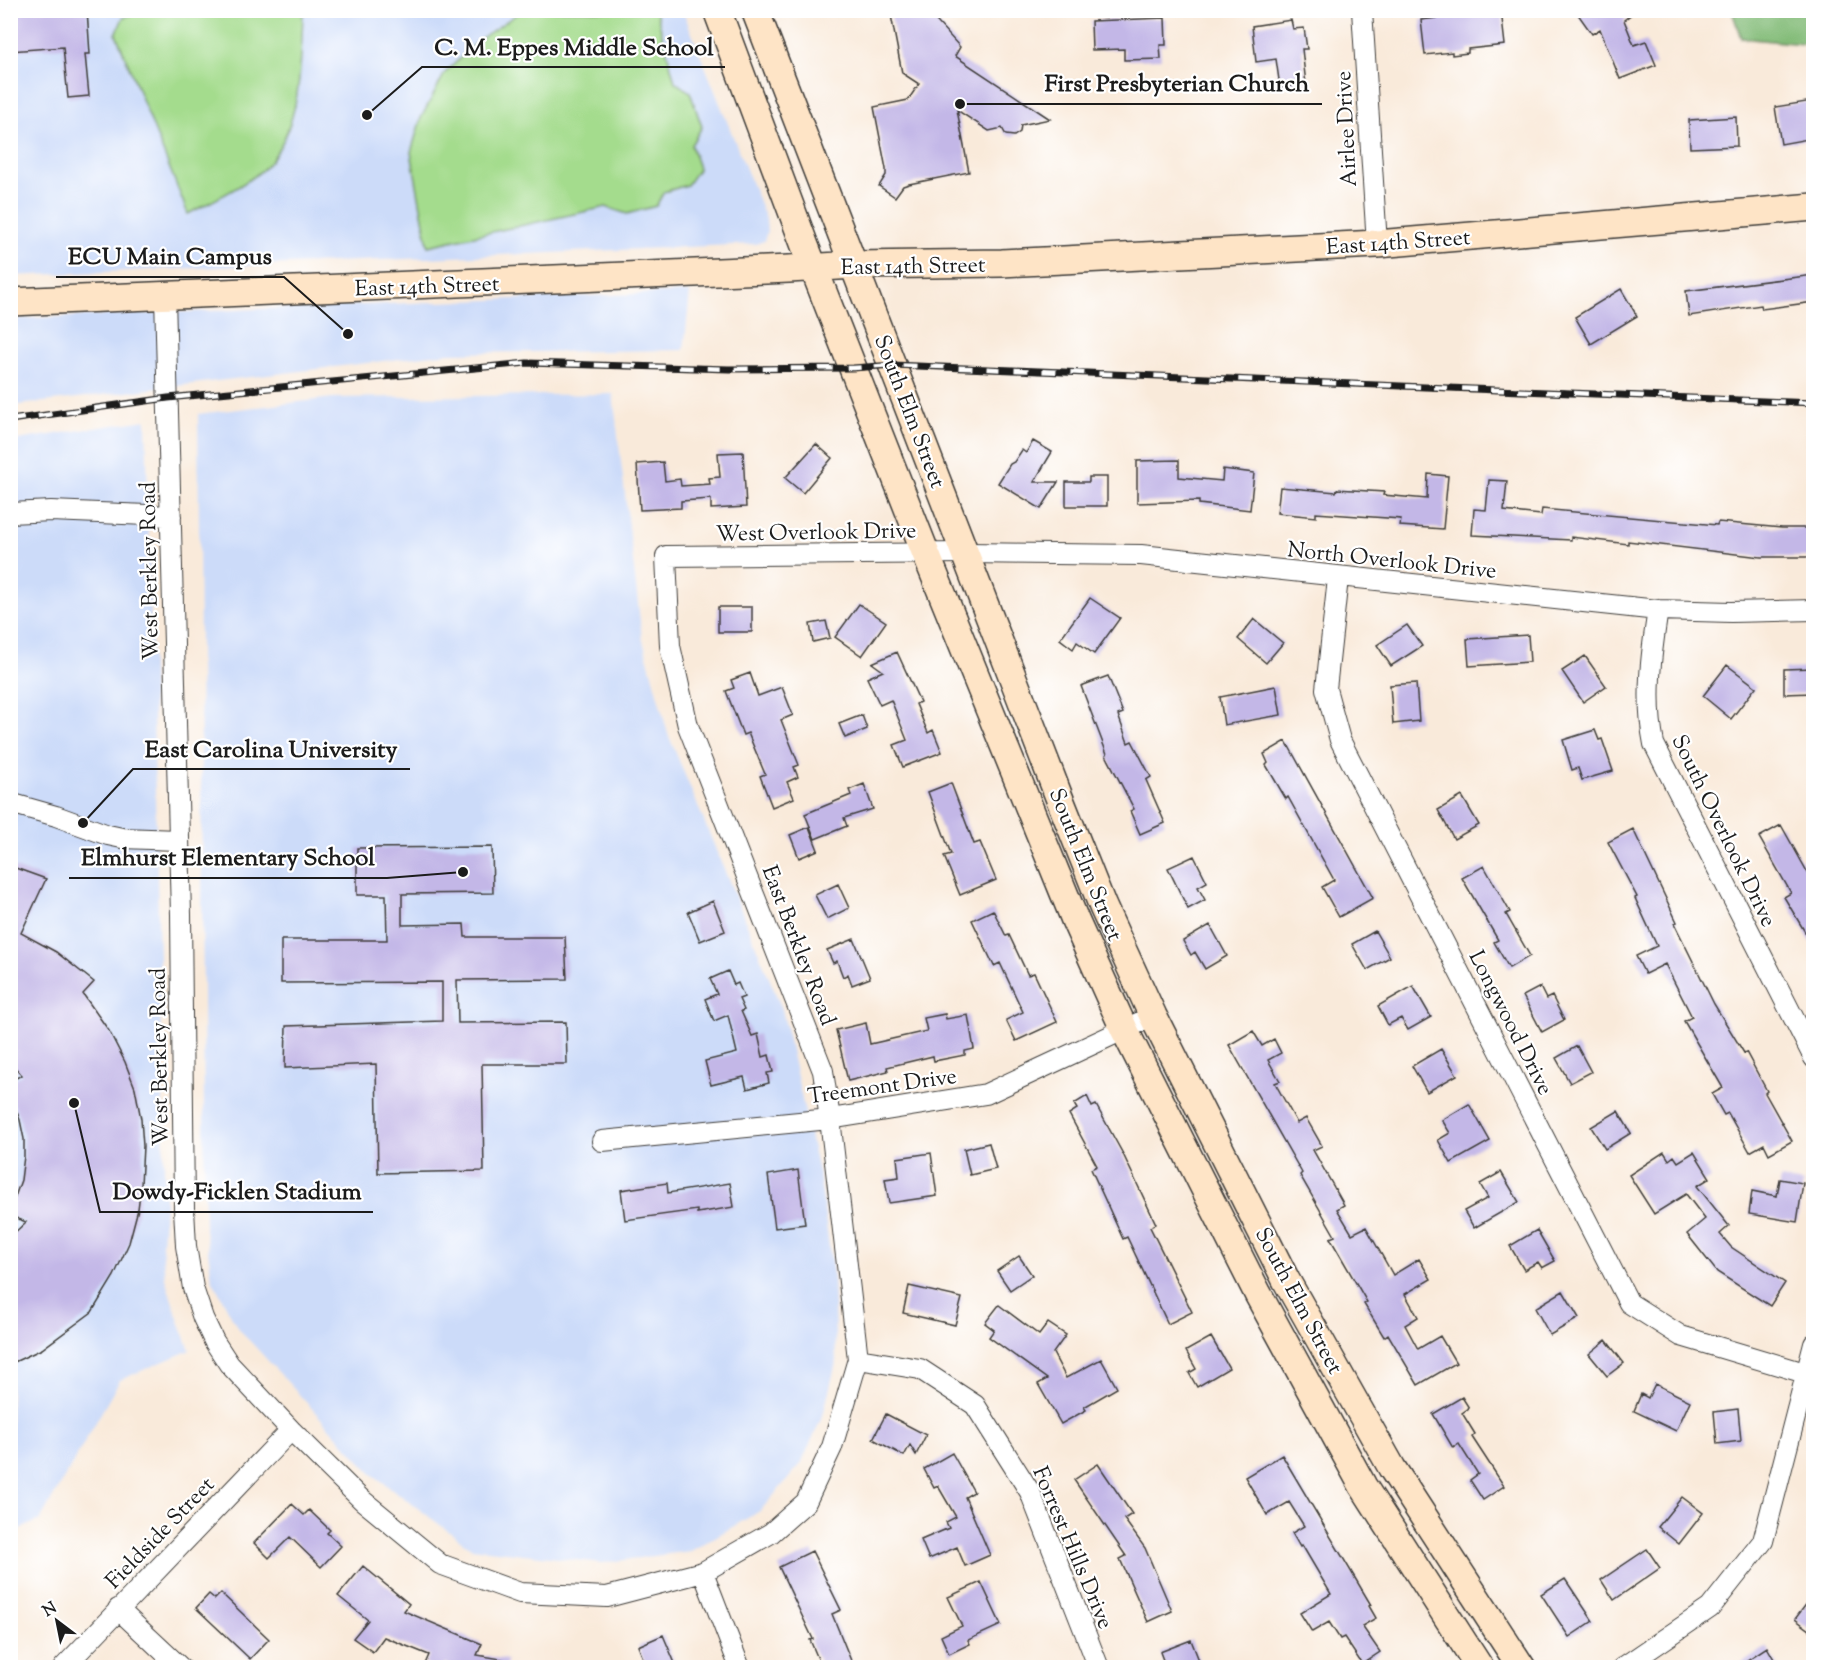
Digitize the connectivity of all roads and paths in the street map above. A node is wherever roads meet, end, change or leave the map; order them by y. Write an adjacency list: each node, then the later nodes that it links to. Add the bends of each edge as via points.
1 (717, 10): 5 (street, South Elm Street)
2 (756, 10): 4 (street, South Elm Street)
3 (1362, 10): 7 (street, Airlee Drive)
4 (768, 41): 5 (street); 8 (street, South Elm Street)
5 (734, 55): 9 (street, South Elm Street)
6 (1814, 207): 7 (street, East 14th Street)
7 (1377, 244): 8 (street, East 14th Street, via 1002,263)
8 (855, 265): 9 (street, East 14th Street); 15 (street, South Elm Street)
9 (814, 267): 10 (street, East 14th Street); 14 (street, South Elm Street)
10 (165, 296): 11 (street, East 14th Street); 13 (street, West Berkley Road)
11 (10, 303)
12 (10, 513): 13 (street)
13 (171, 516): 23 (street, West Berkley Road)
14 (926, 554): 15 (street, West Overlook Drive); 16 (street, West Overlook Drive); 22 (street, South Elm Street)
15 (966, 554): 17 (street, North Overlook Drive, via 1141,555); 20 (street, South Elm Street)
16 (666, 556): 27 (street, East Berkley Road, via 670,646 688,726 823,1071)
17 (1338, 578): 18 (street, North Overlook Drive); 33 (street, Longwood Drive, via 1326,689 1341,740 1629,1303 1681,1336)
18 (1658, 610): 19 (street, North Overlook Drive); 26 (street, South Overlook Drive, via 1649,688 1654,744)
19 (1814, 610)
20 (1059, 797): 22 (street); 24 (street, South Elm Street)
21 (10, 803): 23 (street, via 108,835)
22 (1030, 809): 25 (street, South Elm Street)
23 (178, 840): 34 (street, West Berkley Road, via 188,1266 214,1341 229,1364)
24 (1153, 1016): 25 (street, Treemont Drive); 29 (street, South Elm Street)
25 (1124, 1029): 27 (street, Treemont Drive, via 986,1094); 30 (street, South Elm Street)
26 (1814, 1058)
27 (830, 1119): 28 (street, Treemont Drive); 32 (street, East Berkley Road)
28 (602, 1141)
29 (1286, 1280): 30 (street); 35 (street, South Elm Street)
30 (1258, 1294): 36 (street, South Elm Street)
31 (1814, 1344): 33 (street)
32 (858, 1359): 37 (street, West Berkley Road, via 832,1447 806,1502 771,1533); 42 (street, Forrest Hills Drive, via 920,1369 975,1405 1030,1492)
33 (1805, 1373): 45 (street, via 1763,1541 1710,1608)
34 (291, 1430): 37 (street, West Berkley Road, via 362,1500 440,1564 520,1593 607,1597); 38 (street, Fieldside Street)
35 (1392, 1468): 36 (street); 44 (street, South Elm Street)
36 (1364, 1486): 43 (street, South Elm Street)
37 (703, 1572): 41 (street)
38 (118, 1610): 39 (street, Fieldside Street); 40 (street)
39 (63, 1668)
40 (181, 1668)
41 (740, 1668)
42 (1099, 1668)
43 (1480, 1668)
44 (1522, 1668)
45 (1622, 1668)

